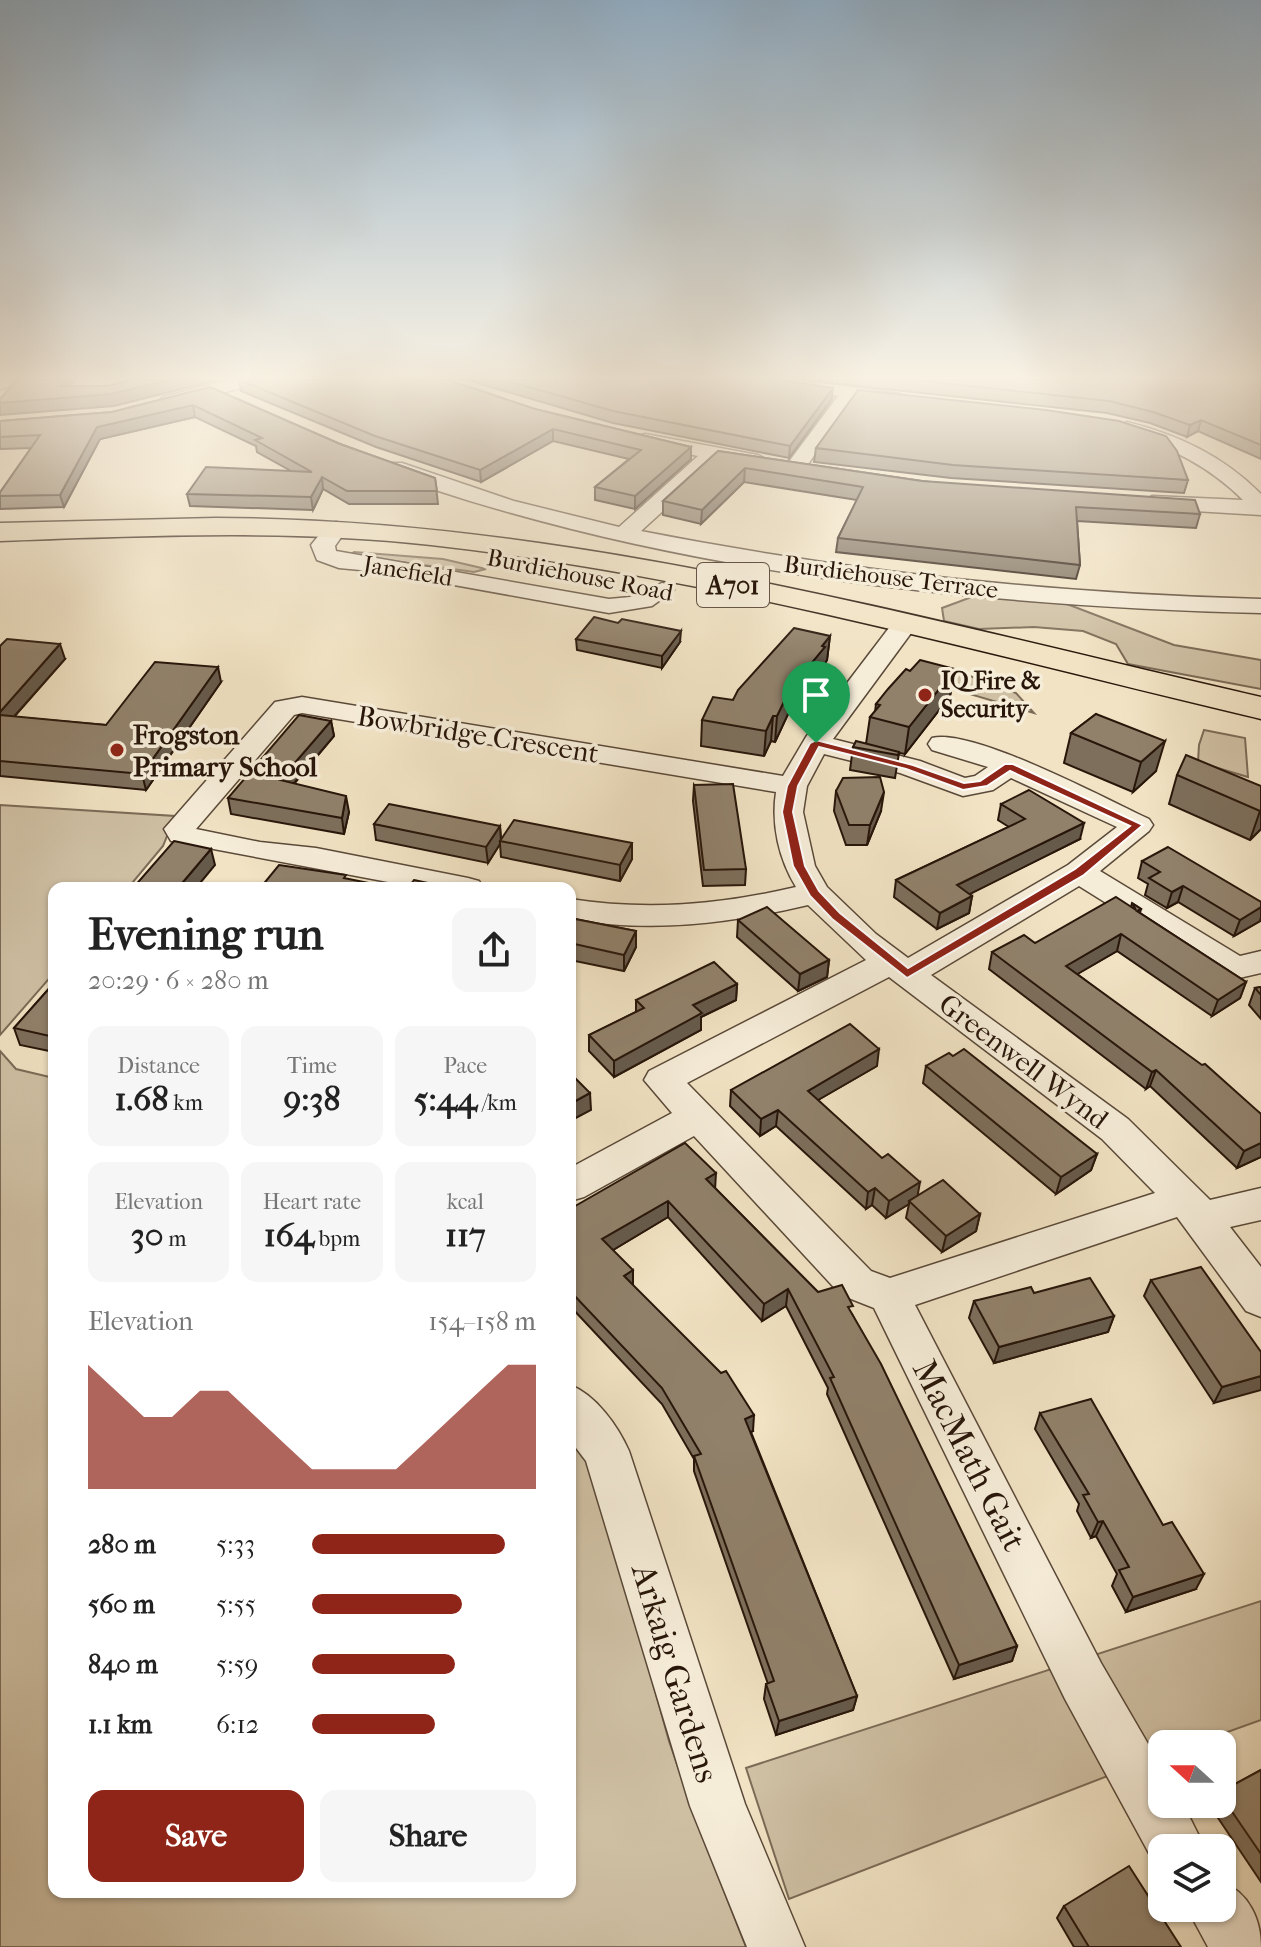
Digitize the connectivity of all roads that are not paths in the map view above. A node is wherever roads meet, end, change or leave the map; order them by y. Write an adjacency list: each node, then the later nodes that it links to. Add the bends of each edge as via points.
1 (402, 471): 10 (street, Burdiehouse Terrace, via 480,498)
2 (694, 471): 10 (street)
3 (819, 471): 5 (street)
4 (1225, 471): 7 (street)
5 (826, 472)
6 (1124, 501): 7 (street)
7 (1261, 508)
8 (0, 532): 9 (main road, Burdiehouse Road / A701, via 221,528)
9 (332, 534): 12 (main road, Burdiehouse Road / A701, via 497,558); 12 (main road, Burdiehouse Road / A701, via 426,535 564,552 710,580)
10 (623, 535): 11 (street, Burdiehouse Terrace, via 753,559 977,588)
11 (1261, 606)
12 (897, 635): 13 (main road, Burdiehouse Road / A701); 14 (main road, Burdiehouse Road / A701); 15 (street, Greenwell Wynd)
13 (1261, 708)
14 (1261, 730)
15 (816, 743): 17 (street, via 963,787 983,784); 18 (street, Greenwell Wynd)
16 (942, 744): 17 (street)
17 (1009, 766): 19 (street, via 1138,825)
18 (792, 786): 20 (street, Bowbridge Crescent, via 302,705 285,708 179,829 182,835 260,851); 21 (street, Greenwell Wynd, via 791,839)
19 (1079, 872): 23 (street, via 1235,968); 24 (street)
20 (439, 882)
21 (815, 893): 22 (street, via 696,917); 24 (street, Greenwell Wynd)
22 (576, 910)
23 (1261, 962)
24 (899, 968): 25 (street, via 662,1080); 28 (street, Greenwell Wynd, via 1115,1129)
25 (698, 1116): 26 (street); 29 (street, via 856,1283)
26 (576, 1183)
27 (1261, 1204): 28 (street)
28 (1194, 1208): 29 (street); 30 (street, Greenwell Wynd)
29 (889, 1296): 32 (street, MacMath Gait, via 1083,1681)
30 (1261, 1299)
31 (576, 1413): 34 (street, Arkaig Gardens, via 606,1451 718,1806)
32 (1169, 1834)
33 (1225, 1922): 35 (street)
34 (776, 1947)
35 (1242, 1947)

